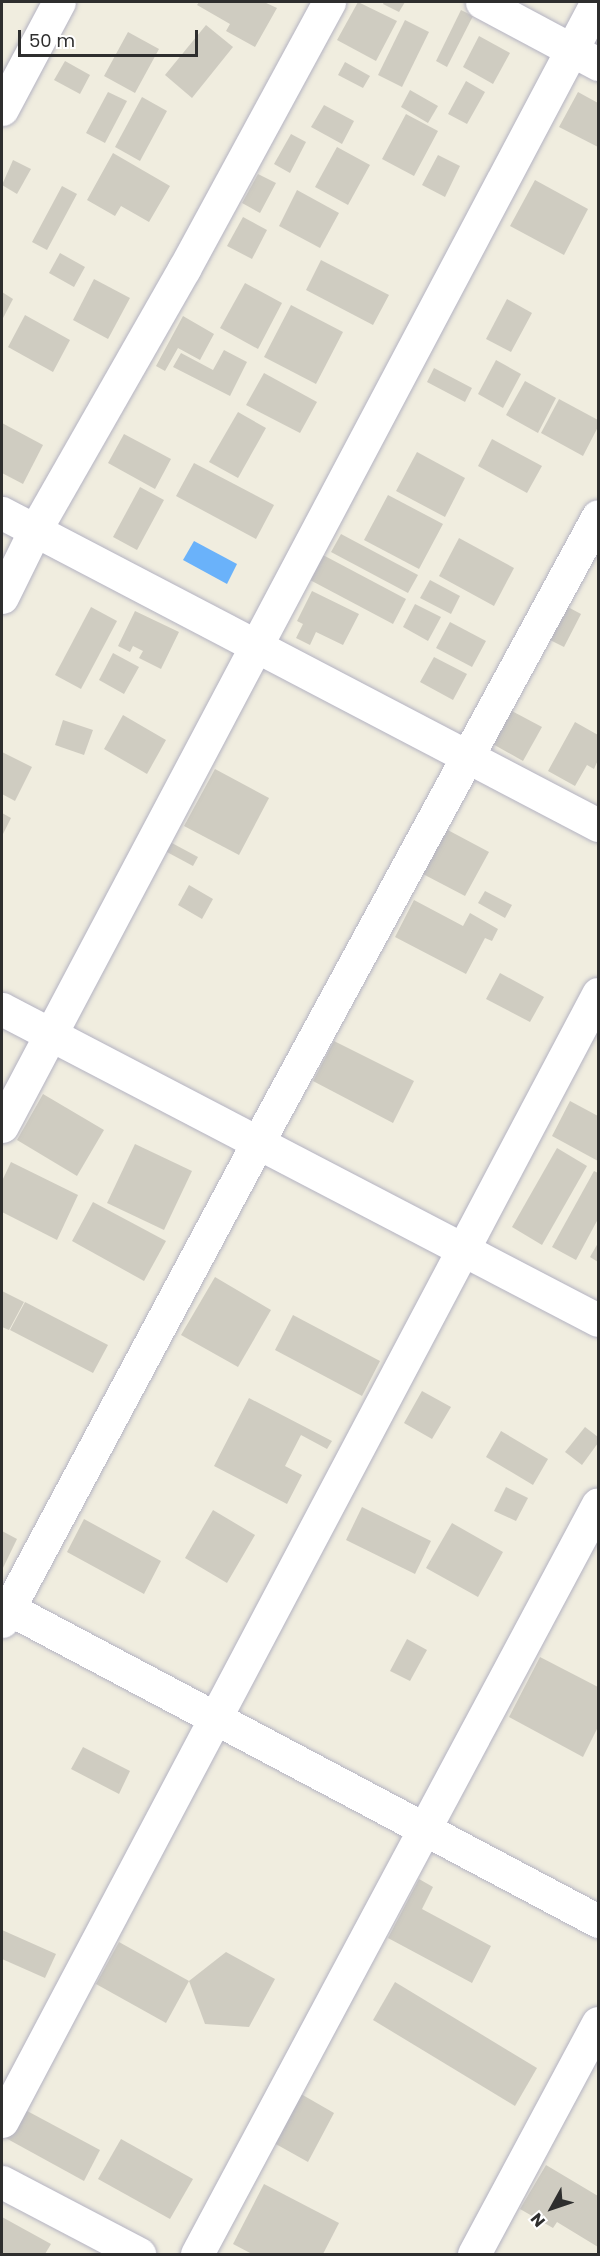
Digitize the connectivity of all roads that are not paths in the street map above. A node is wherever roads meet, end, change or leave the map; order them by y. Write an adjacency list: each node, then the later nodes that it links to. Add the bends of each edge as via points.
1 (59, 2): 6 (street)
2 (329, 2): 9 (street, via 190,259)
3 (482, 2): 5 (street)
4 (597, 2): 5 (street)
5 (585, 57): 11 (street)
6 (2, 109)
7 (2, 513): 9 (street)
8 (598, 516): 12 (street)
9 (35, 530): 10 (street); 11 (street)
10 (2, 597)
11 (256, 645): 12 (street); 16 (street)
12 (469, 757): 13 (street); 18 (street)
13 (598, 825)
14 (598, 994): 19 (street)
15 (2, 1009): 16 (street)
16 (50, 1034): 17 (street); 18 (street)
17 (2, 1126)
18 (258, 1142): 19 (street); 22 (street)
19 (463, 1249): 20 (street); 23 (street)
20 (598, 1320)
21 (598, 1504): 24 (street)
22 (4, 1611): 23 (street)
23 (215, 1718): 24 (street); 27 (street)
24 (424, 1829): 25 (street); 30 (street)
25 (598, 1922)
26 (598, 2023): 31 (street)
27 (2, 2121)
28 (2, 2182): 29 (street)
29 (139, 2254)
30 (197, 2254)
31 (474, 2254)

